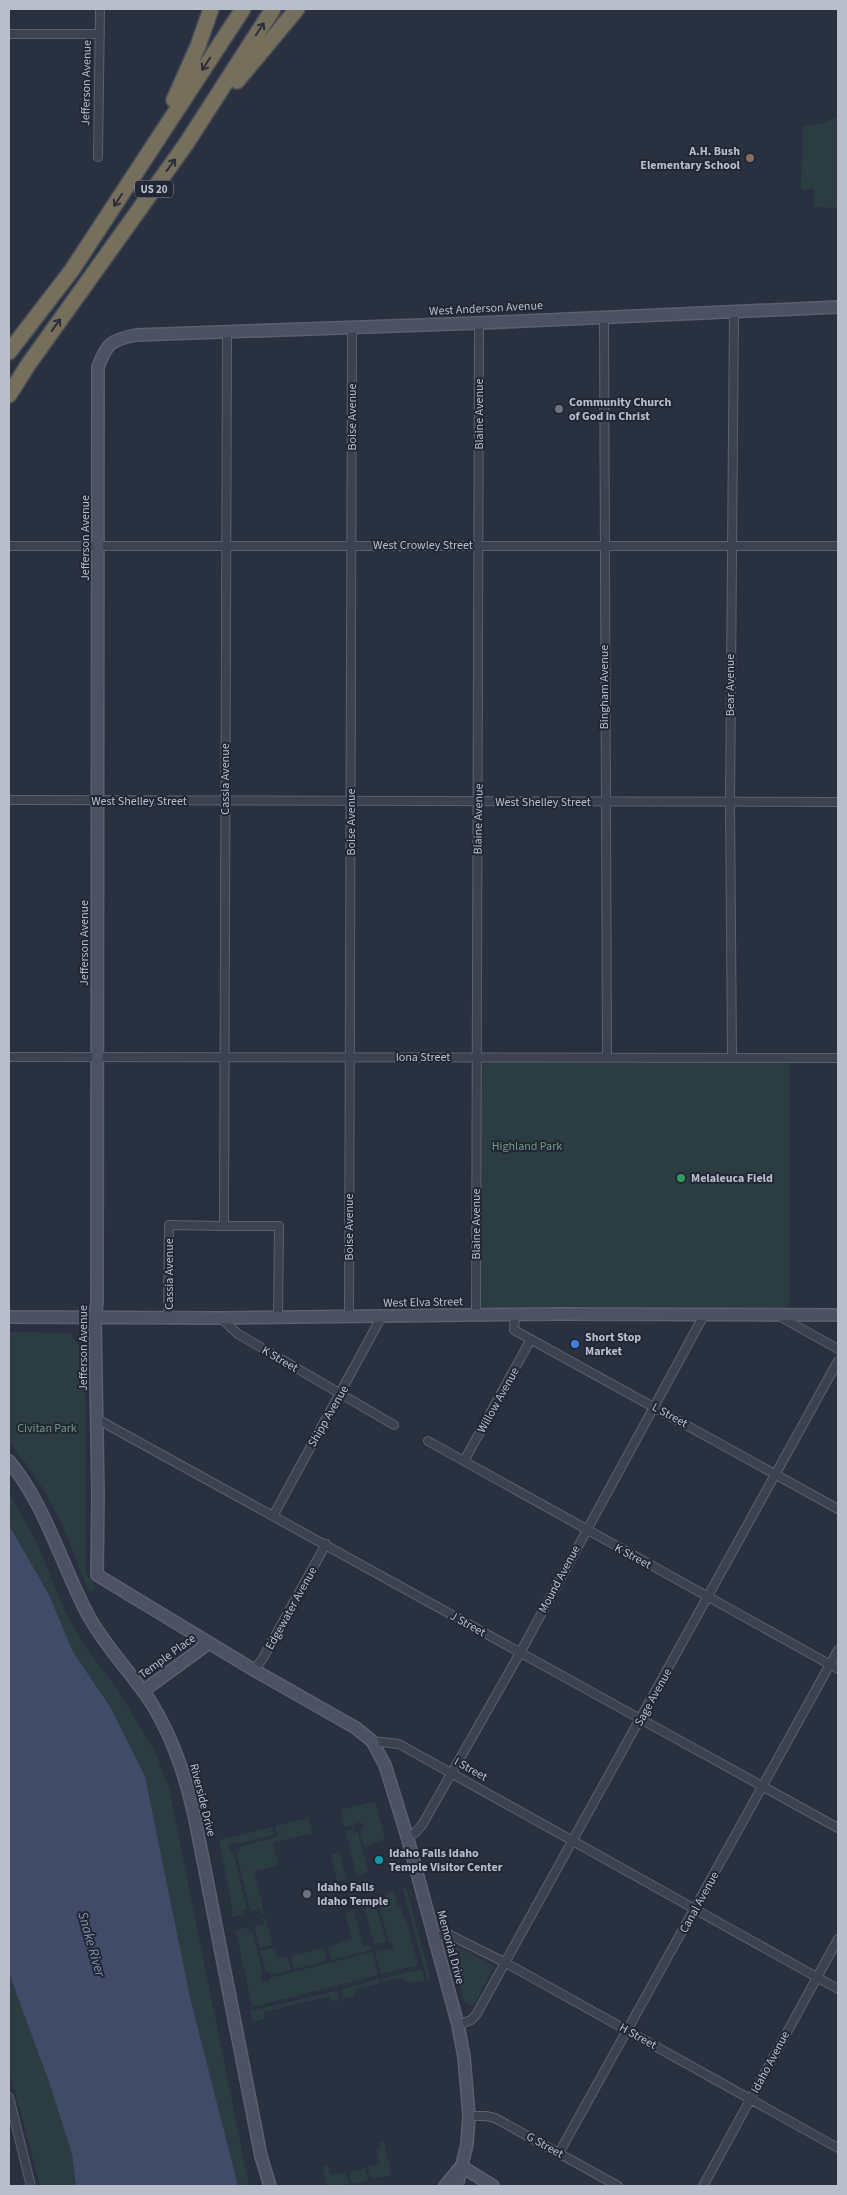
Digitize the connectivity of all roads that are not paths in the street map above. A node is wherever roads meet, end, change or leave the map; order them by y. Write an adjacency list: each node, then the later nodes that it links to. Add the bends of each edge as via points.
1 (100, 9): 7 (street, Jefferson Avenue)
2 (211, 9): 9 (highway, via 198,46)
3 (243, 9): 9 (highway, US 20, one-way to 9)
4 (273, 9): 8 (highway, US 20, one-way to 4)
5 (297, 9): 8 (highway)
6 (9, 34): 7 (street)
7 (100, 34): 10 (street, Jefferson Avenue)
8 (186, 144): 19 (highway, US 20, one-way to 8)
9 (147, 156): 18 (highway, US 20, one-way to 18, via 72,270)
10 (98, 157)
11 (838, 307): 12 (street, West Anderson Avenue)
12 (734, 312): 13 (street, West Anderson Avenue); 28 (street, Bear Avenue)
13 (604, 317): 14 (street, West Anderson Avenue); 27 (street, Bingham Avenue)
14 (479, 323): 15 (street, West Anderson Avenue); 25 (street, Blaine Avenue)
15 (352, 327): 16 (street, West Anderson Avenue); 24 (street, Boise Avenue)
16 (227, 333): 17 (street, West Anderson Avenue); 23 (street, Cassia Avenue)
17 (136, 335): 22 (street, Jefferson Avenue, via 116,339 104,352 98,367)
18 (9, 352)
19 (28, 365): 20 (highway, US 20); 21 (highway)
20 (9, 387)
21 (9, 395)
22 (98, 545): 23 (street, West Crowley Street); 26 (street, West Crowley Street); 31 (street, Jefferson Avenue)
23 (225, 545): 24 (street, West Crowley Street); 32 (street, Cassia Avenue)
24 (351, 545): 25 (street, West Crowley Street); 33 (street, Boise Avenue)
25 (478, 545): 27 (street, West Crowley Street); 34 (street, Blaine Avenue)
26 (9, 546)
27 (604, 546): 28 (street, West Crowley Street); 35 (street, Bingham Avenue)
28 (731, 546): 29 (street, West Crowley Street); 36 (street, Bear Avenue)
29 (838, 546)
30 (9, 800): 31 (street, West Shelley Street)
31 (98, 801): 32 (street, West Shelley Street); 39 (street, Jefferson Avenue)
32 (225, 801): 33 (street, West Shelley Street); 40 (street, Cassia Avenue)
33 (351, 801): 34 (street, West Shelley Street); 41 (street, Boise Avenue)
34 (478, 802): 35 (street, West Shelley Street); 42 (street, Blaine Avenue)
35 (604, 802): 36 (street, West Shelley Street); 43 (street, Bingham Avenue)
36 (730, 802): 37 (street, West Shelley Street); 44 (street, Bear Avenue)
37 (838, 802)
38 (9, 1057): 39 (street, Iona Street)
39 (97, 1057): 40 (street, Iona Street); 58 (street, Jefferson Avenue)
40 (225, 1057): 41 (street, Iona Street); 46 (street, Cassia Avenue)
41 (350, 1057): 42 (street, Iona Street); 54 (street, Boise Avenue)
42 (477, 1058): 43 (street, Iona Street); 47 (street, Blaine Avenue)
43 (607, 1058): 44 (street, Iona Street)
44 (732, 1058): 45 (street, Iona Street)
45 (838, 1058)
46 (224, 1226): 55 (street, Cassia Avenue, via 169,1225); 57 (street, Cassia Avenue, via 279,1226)
47 (476, 1315): 48 (street, West Elva Street); 52 (street, West Elva Street)
48 (515, 1315): 49 (street, West Elva Street); 59 (street, L Street, via 514,1330)
49 (704, 1315): 50 (street, West Elva Street); 63 (street, Mound Avenue)
50 (776, 1315): 51 (street, West Elva Street); 60 (street)
51 (838, 1315)
52 (382, 1316): 54 (street, West Elva Street); 62 (street, Shipp Avenue)
53 (9, 1317): 58 (street, West Elva Street)
54 (349, 1317): 57 (street, West Elva Street)
55 (168, 1318): 56 (street, West Elva Street); 58 (street, West Elva Street)
56 (221, 1318): 57 (street, West Elva Street); 62 (street, K Street, via 238,1334)
57 (278, 1318)
58 (95, 1319): 64 (street, Jefferson Avenue)
59 (531, 1339): 63 (street, L Street); 68 (street, Willow Avenue)
60 (838, 1349)
61 (838, 1361): 69 (street, Sage Avenue)
62 (341, 1394): 65 (street, K Street); 71 (street, Shipp Avenue)
63 (654, 1406): 69 (street, L Street); 72 (street, Mound Avenue)
64 (97, 1419): 71 (street, J Street); 74 (street, Jefferson Avenue)
65 (394, 1424)
66 (428, 1441): 68 (street, K Street)
67 (9, 1461): 82 (street, Riverside Drive, via 48,1524 100,1635)
68 (464, 1461): 72 (street, K Street)
69 (776, 1474): 70 (street, L Street); 75 (street, Sage Avenue)
70 (838, 1509)
71 (273, 1516): 73 (street, J Street)
72 (585, 1530): 75 (street, K Street); 78 (street, Mound Avenue)
73 (326, 1544): 78 (street, J Street); 81 (street, Edgewater Avenue)
74 (96, 1572): 76 (street, I Street, via 103,1581)
75 (708, 1596): 79 (street, K Street); 83 (street, Sage Avenue)
76 (208, 1643): 81 (street, I Street); 82 (street, Temple Place)
77 (838, 1650): 79 (street, Canal Avenue)
78 (520, 1653): 83 (street, J Street); 85 (street, Mound Avenue)
79 (830, 1664): 80 (street, K Street); 86 (street, Canal Avenue)
80 (838, 1669)
81 (254, 1670): 84 (street, I Street)
82 (142, 1691): 105 (street, Riverside Drive, via 161,1720 188,1785 261,2156)
83 (640, 1719): 86 (street, J Street); 89 (street, Sage Avenue)
84 (372, 1740): 85 (street, I Street, via 399,1744); 88 (street, Memorial Drive, via 385,1765)
85 (451, 1774): 88 (street, Mound Avenue, via 422,1825); 89 (street, I Street)
86 (764, 1787): 87 (street, J Street); 90 (street, Canal Avenue)
87 (838, 1828)
88 (407, 1836): 91 (street, Memorial Drive)
89 (573, 1841): 90 (street, I Street); 93 (street, Sage Avenue)
90 (696, 1909): 94 (street, I Street); 97 (street, Canal Avenue)
91 (434, 1937): 93 (street, H Street, via 448,1934); 96 (street, Memorial Drive)
92 (838, 1939): 94 (street, Idaho Avenue)
93 (506, 1963): 96 (street, Sage Avenue, via 476,2015); 97 (street, H Street)
94 (817, 1977): 95 (street, I Street); 99 (street, Idaho Avenue)
95 (838, 1988)
96 (458, 2025): 100 (street, Memorial Drive)
97 (628, 2031): 99 (street, H Street); 102 (street, Canal Avenue)
98 (9, 2098): 104 (street)
99 (750, 2100): 101 (street, H Street); 110 (street, Idaho Avenue)
100 (468, 2116): 102 (street, G Street, via 495,2118); 103 (street, Memorial Drive, via 467,2144)
101 (838, 2148)
102 (560, 2154): 109 (street, G Street)
103 (461, 2166): 106 (street, Memorial Drive); 107 (street, Memorial Drive); 108 (street)
104 (31, 2186)
105 (270, 2186)
106 (445, 2186)
107 (457, 2186)
108 (493, 2186)
109 (618, 2186)
110 (703, 2186)

